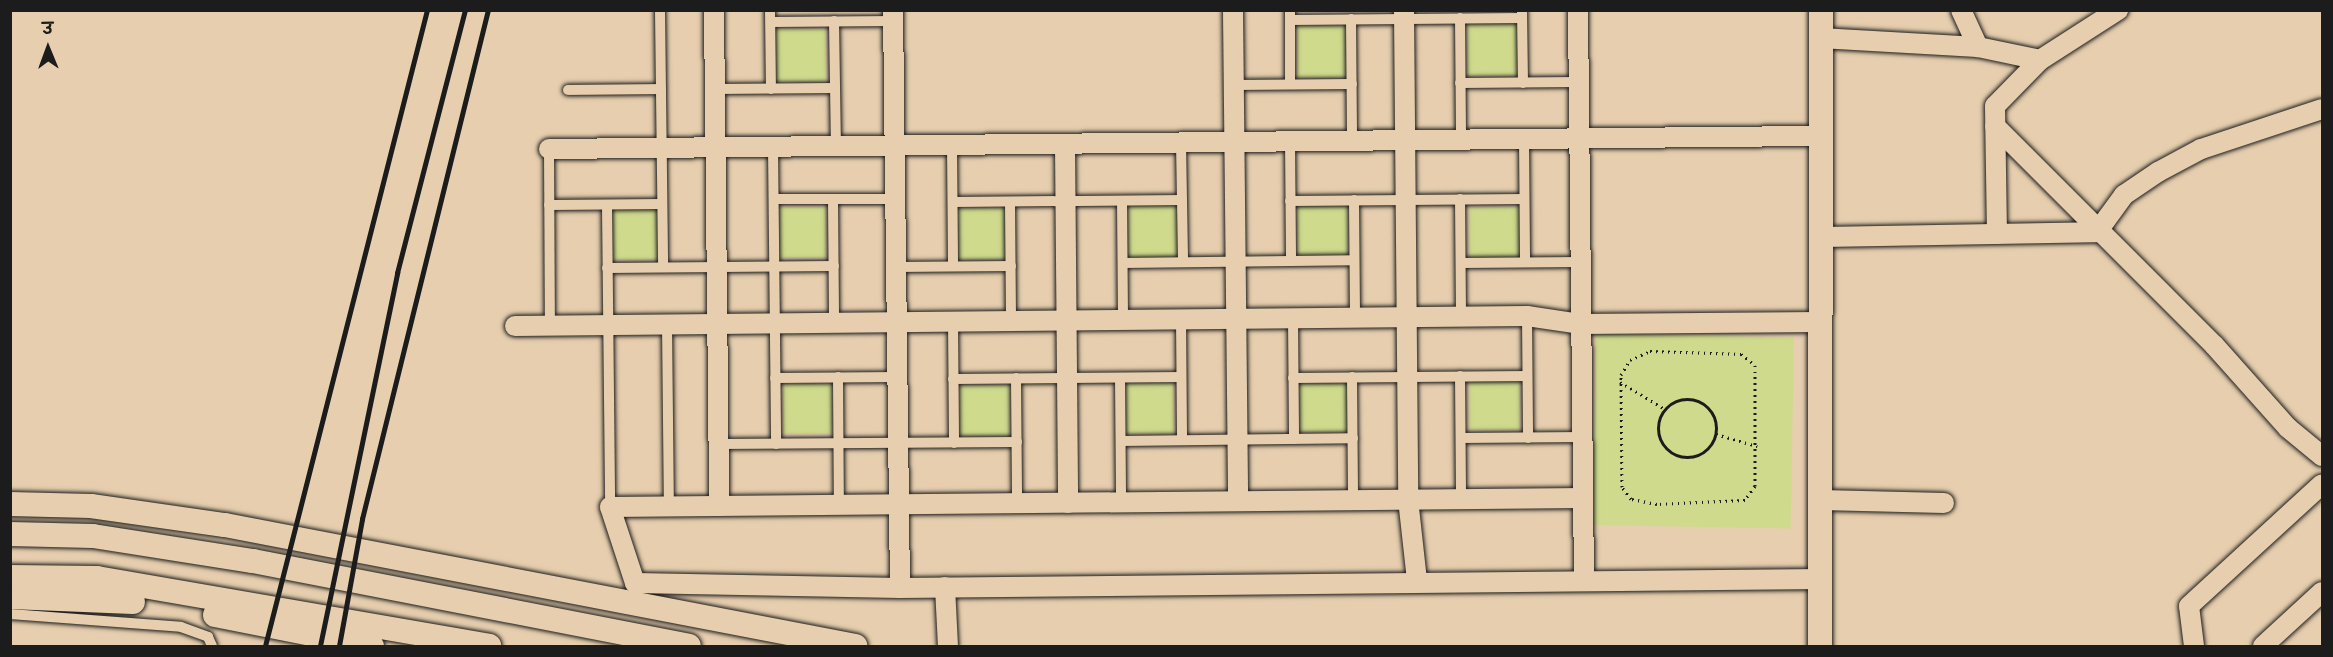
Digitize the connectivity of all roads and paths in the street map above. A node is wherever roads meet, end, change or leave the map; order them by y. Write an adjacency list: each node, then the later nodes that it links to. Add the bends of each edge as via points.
1 (660, 10): 26 (lane)
2 (714, 10): 27 (street)
3 (1233, 10): 24 (street)
4 (1578, 10): 20 (street)
5 (1821, 10): 16 (street)
6 (1961, 10): 17 (street)
7 (2118, 10): 18 (street)
8 (1522, 14): 13 (lane); 19 (lane)
9 (1290, 15): 14 (lane); 22 (lane)
10 (1404, 15): 13 (lane); 14 (lane); 35 (street)
11 (770, 16): 15 (lane); 28 (lane)
12 (893, 16): 15 (lane); 45 (street)
13 (1460, 18): 21 (lane)
14 (1351, 19): 23 (lane)
15 (834, 21): 25 (lane)
16 (1820, 38): 17 (street); 32 (street)
17 (1978, 47): 18 (street)
18 (2040, 60): 31 (street, via 1995,106)
19 (1522, 82): 20 (lane); 21 (lane)
20 (1578, 82): 33 (street)
21 (1460, 83): 36 (lane)
22 (1290, 84): 23 (lane); 24 (lane)
23 (1352, 84): 38 (lane)
24 (1234, 85): 39 (street)
25 (835, 88): 28 (lane); 44 (lane)
26 (661, 89): 29 (lane); 46 (lane)
27 (715, 89): 28 (lane); 47 (street)
28 (771, 89)
29 (568, 90)
30 (2322, 109): 65 (street, via 2263,126 2158,172 2124,195)
31 (1995, 126): 65 (street, via 2037,163); 66 (street)
32 (1819, 136): 33 (street); 67 (street)
33 (1579, 138): 34 (street); 73 (street)
34 (1524, 139): 36 (street); 53 (lane)
35 (1405, 140): 36 (street); 38 (street); 56 (street)
36 (1461, 140)
37 (1290, 141): 38 (street); 39 (street); 59 (lane)
38 (1352, 141)
39 (1234, 142): 40 (street); 71 (street)
40 (1181, 143): 41 (street); 54 (lane)
41 (1065, 144): 42 (street); 57 (street)
42 (952, 145): 45 (street); 60 (lane)
43 (774, 146): 44 (street); 47 (street); 49 (lane)
44 (836, 146): 45 (street)
45 (895, 146): 51 (street)
46 (661, 147): 47 (street); 48 (street); 62 (lane)
47 (716, 147): 81 (street)
48 (549, 149): 63 (lane)
49 (774, 199): 50 (lane); 76 (lane)
50 (833, 199): 51 (lane); 77 (lane)
51 (895, 199): 82 (street)
52 (1460, 199): 53 (lane); 56 (lane); 75 (lane)
53 (1524, 199): 72 (lane)
54 (1182, 200): 58 (lane); 70 (lane)
55 (1354, 200): 56 (lane); 59 (lane); 68 (lane)
56 (1405, 200): 85 (street)
57 (1065, 201): 58 (lane); 61 (lane); 91 (street)
58 (1122, 201): 74 (lane)
59 (1290, 201): 69 (lane)
60 (952, 202): 61 (lane); 78 (lane)
61 (1010, 202): 79 (lane)
62 (662, 204): 64 (lane); 80 (lane)
63 (549, 205): 64 (lane); 104 (lane)
64 (607, 205): 83 (lane)
65 (2097, 232): 66 (street); 136 (street, via 2214,345 2288,428)
66 (1997, 234): 67 (street)
67 (1819, 237): 96 (street)
68 (1354, 260): 69 (lane); 88 (lane)
69 (1292, 261): 71 (lane)
70 (1183, 262): 71 (lane); 74 (lane)
71 (1236, 262): 90 (street)
72 (1526, 262): 73 (lane); 75 (lane)
73 (1580, 262): 101 (street)
74 (1123, 263): 92 (lane)
75 (1461, 263): 86 (lane)
76 (775, 266): 77 (lane); 81 (lane); 97 (lane)
77 (834, 266): 98 (lane)
78 (953, 266): 79 (lane); 82 (lane)
79 (1011, 266): 93 (lane)
80 (663, 267): 81 (lane); 83 (lane)
81 (717, 267): 100 (street)
82 (896, 267): 94 (street)
83 (607, 268): 102 (lane)
84 (1527, 316): 86 (street); 101 (street); 106 (lane)
85 (1407, 317): 86 (street); 88 (street); 111 (street)
86 (1461, 317)
87 (1293, 318): 88 (street); 90 (street); 116 (lane)
88 (1355, 318)
89 (1181, 319): 90 (street); 92 (street); 109 (lane)
90 (1236, 319): 127 (street)
91 (1066, 320): 92 (street); 93 (street); 114 (street)
92 (1123, 320)
93 (1011, 321): 95 (street)
94 (896, 322): 95 (street); 98 (street); 108 (street)
95 (952, 322): 117 (lane)
96 (1820, 322): 101 (street); 142 (street)
97 (774, 323): 98 (street); 100 (street); 112 (lane)
98 (834, 323)
99 (667, 324): 100 (street); 102 (street); 153 (lane)
100 (717, 324): 132 (street)
101 (1581, 324): 121 (street)
102 (608, 325): 104 (street); 152 (lane)
103 (515, 326): 104 (street)
104 (550, 326)
105 (1460, 376): 106 (lane); 111 (lane); 123 (lane)
106 (1527, 376): 124 (lane)
107 (838, 377): 108 (lane); 112 (lane); 130 (lane)
108 (897, 377): 134 (street)
109 (1181, 377): 115 (lane); 126 (lane)
110 (1352, 377): 111 (lane); 116 (lane); 122 (lane)
111 (1407, 377): 139 (street)
112 (775, 378): 133 (lane)
113 (1016, 378): 114 (lane); 117 (lane); 129 (lane)
114 (1067, 378): 115 (lane); 146 (street)
115 (1120, 378): 128 (lane)
116 (1293, 378): 125 (lane)
117 (953, 379): 131 (lane)
118 (1620, 382): 119 (path); 135 (path, via 1630,360 1640,353 1741,354 1755,365 1759,378); 135 (path, via 1620,478 1631,499 1657,504 1745,500 1755,486)
119 (1666, 409): 120 (path, via 1682,400 1700,402 1713,416); 120 (path, via 1659,435 1678,456 1698,455)
120 (1716, 434): 135 (path)
121 (1582, 437): 124 (lane); 138 (street)
122 (1353, 438): 125 (lane); 141 (lane)
123 (1461, 438): 124 (lane); 140 (lane)
124 (1528, 438)
125 (1294, 439): 127 (lane)
126 (1182, 440): 127 (lane); 128 (lane)
127 (1237, 440): 143 (street)
128 (1121, 441): 144 (lane)
129 (1017, 442): 131 (lane); 145 (lane)
130 (838, 443): 133 (lane); 134 (lane); 149 (lane)
131 (954, 443): 134 (lane)
132 (718, 444): 133 (lane); 151 (street)
133 (776, 444)
134 (897, 444): 150 (street)
135 (1757, 446)
136 (2322, 456)
137 (2322, 484): 171 (street, via 2189,606)
138 (1582, 498): 140 (street); 158 (street)
139 (1408, 499): 140 (street); 141 (street); 157 (street)
140 (1461, 499)
141 (1353, 500): 143 (street)
142 (1821, 500): 147 (street); 156 (street)
143 (1238, 501): 144 (street)
144 (1121, 502): 146 (street)
145 (1017, 503): 146 (street); 150 (street)
146 (1068, 503)
147 (1944, 503)
148 (10, 504): 168 (street, via 91,506 225,525)
149 (839, 505): 150 (street); 151 (street)
150 (898, 505): 160 (street)
151 (719, 506): 153 (street)
152 (610, 507): 153 (street); 160 (street, via 635,583)
153 (669, 507)
154 (10, 534): 167 (street, via 93,536 253,561)
155 (10, 577): 166 (street, via 97,579)
156 (1822, 579): 158 (street); 170 (street)
157 (1417, 581): 158 (street); 159 (street)
158 (1584, 581)
159 (945, 587): 160 (street); 169 (street)
160 (900, 588)
161 (2322, 592): 172 (street)
162 (10, 597): 165 (street, via 103,597)
163 (10, 614): 164 (lane, via 181,627 208,637)
164 (212, 646)
165 (372, 646)
166 (489, 646)
167 (689, 646)
168 (856, 646)
169 (948, 646)
170 (1820, 646)
171 (2194, 646)
172 (2263, 646)

